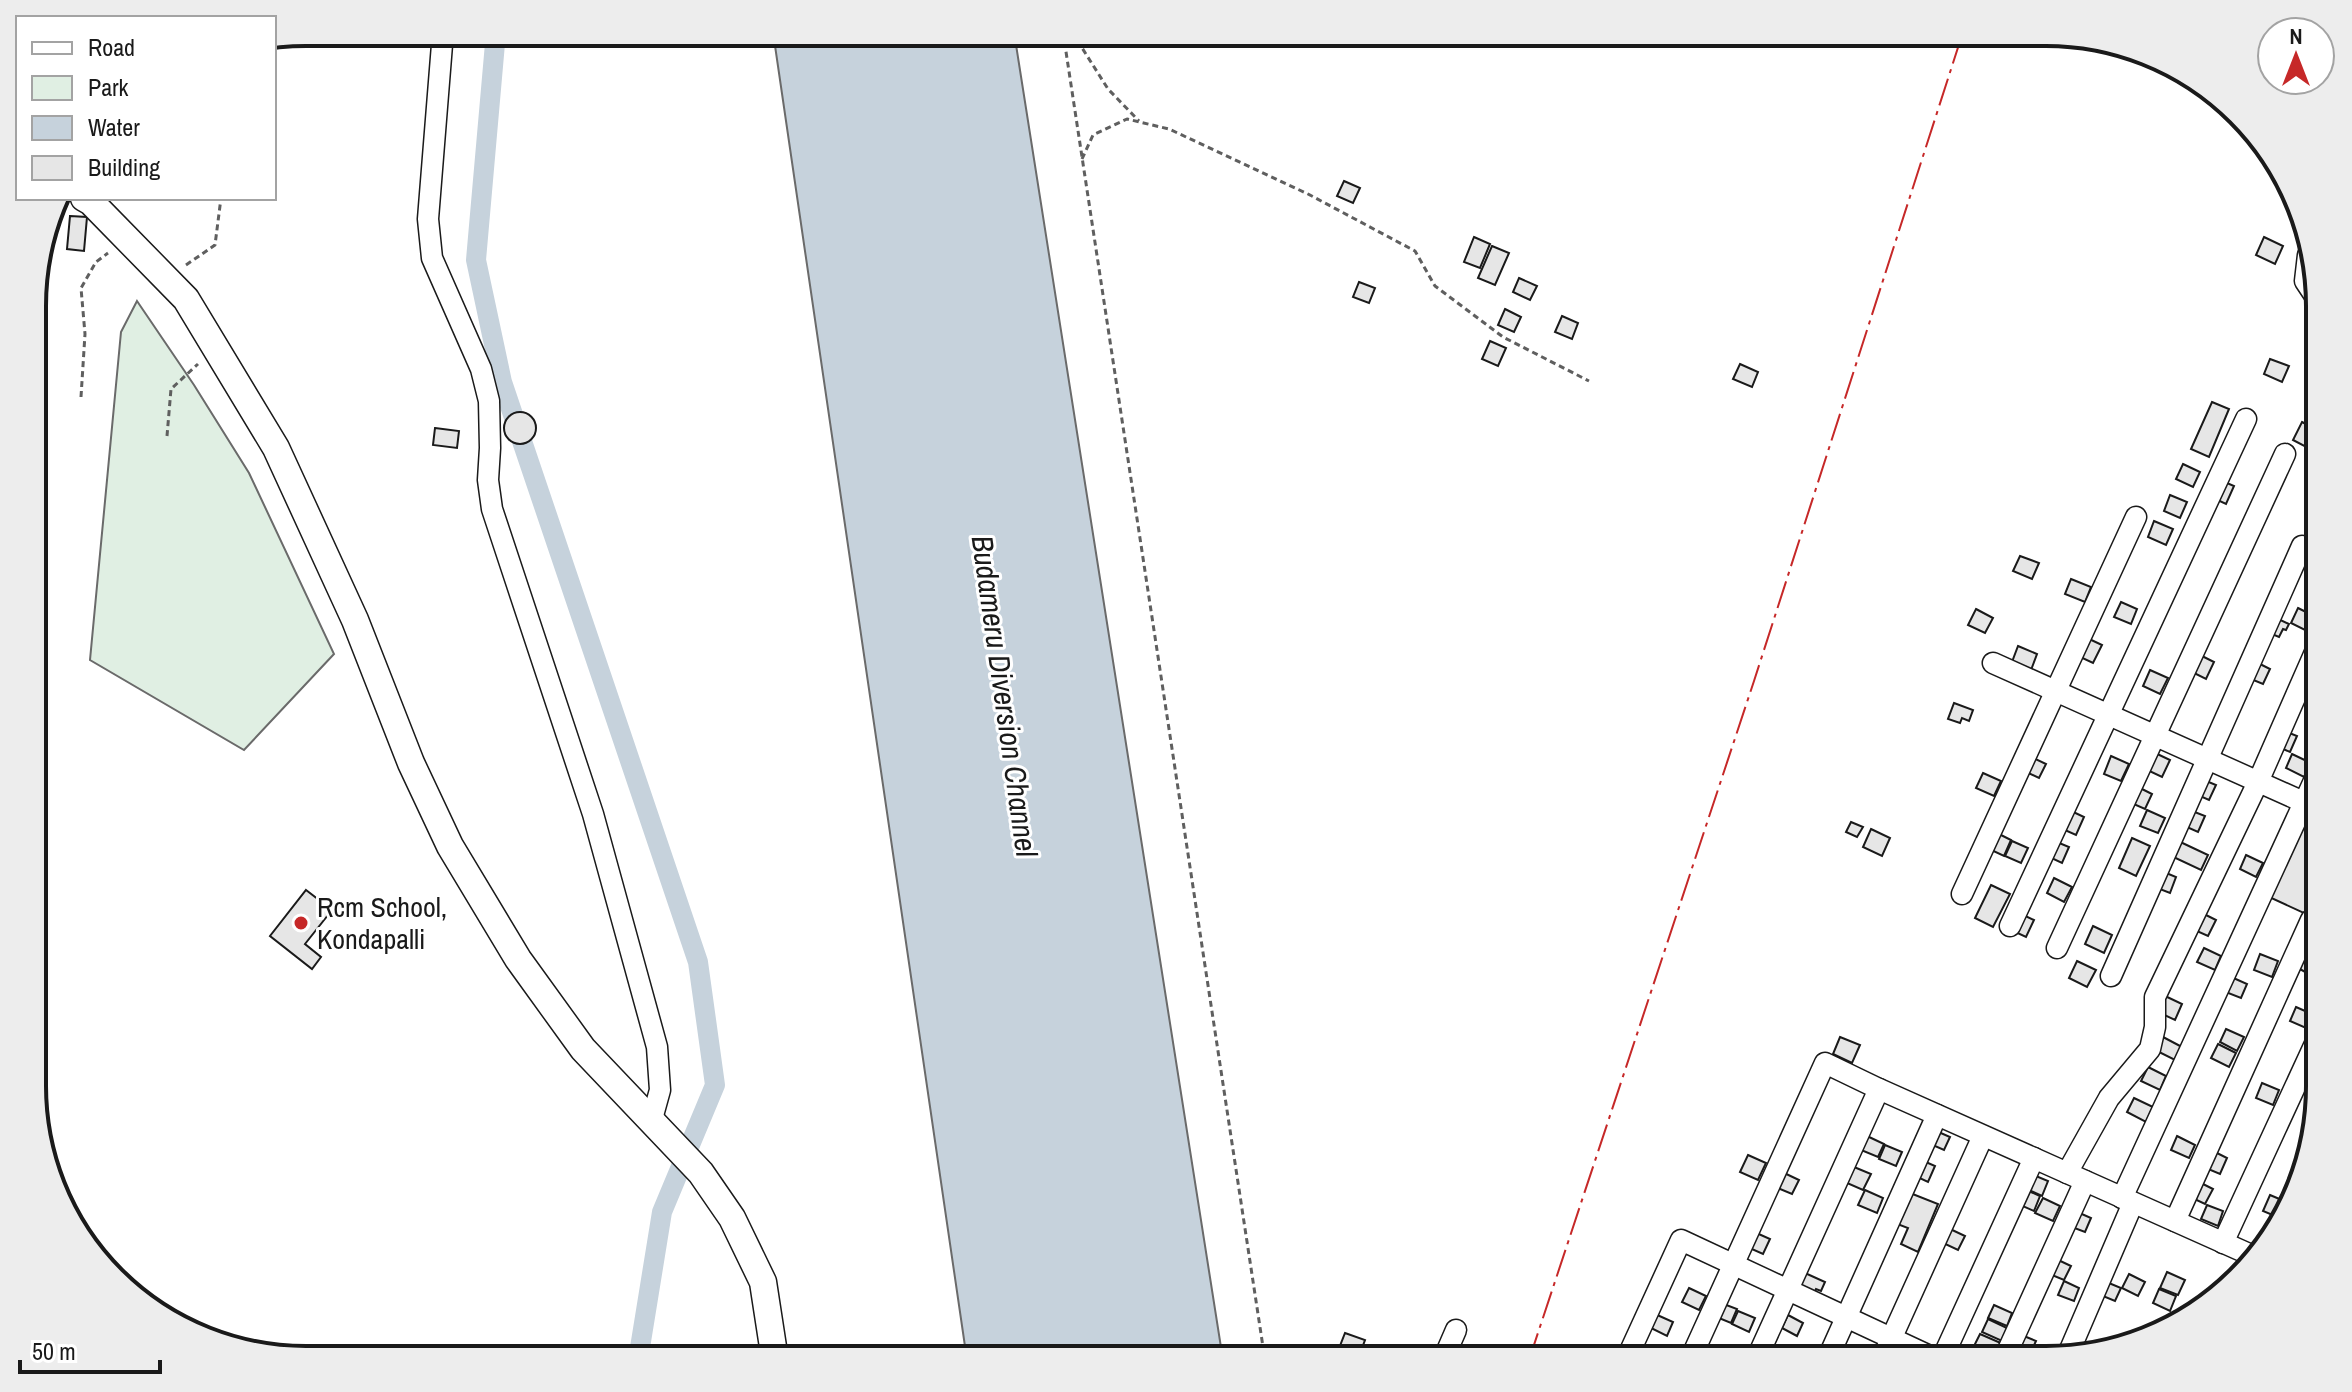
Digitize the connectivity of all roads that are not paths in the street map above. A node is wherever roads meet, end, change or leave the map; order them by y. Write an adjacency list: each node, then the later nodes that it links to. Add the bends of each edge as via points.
1 (442, 46): 24 (street, via 428,219 432,258 481,369 489,401 492,509 593,814 657,1047 660,1090)
2 (88, 200): 24 (main road, via 186,299 217,349 276,448 450,846 518,959 583,1049)
3 (2246, 419): 10 (street)
4 (2285, 454): 11 (street)
5 (2136, 517): 9 (street)
6 (2302, 546): 12 (street)
7 (1993, 663): 9 (street)
8 (2305, 675): 13 (street)
9 (2056, 691): 10 (street); 16 (street)
10 (2109, 715): 11 (street); 17 (street)
11 (2155, 735): 12 (street); 19 (street)
12 (2207, 759): 13 (street); 20 (street)
13 (2258, 782): 14 (street); 27 (street, via 2155,997 2150,1049 2109,1098)
14 (2305, 803)
15 (2305, 821): 28 (street)
16 (1962, 894)
17 (2010, 926)
18 (2305, 933): 29 (street)
19 (2057, 948)
20 (2111, 976)
21 (2305, 1065): 30 (street)
22 (1879, 1089): 23 (street); 32 (street, via 1825,1063); 33 (street)
23 (1937, 1115): 25 (street); 34 (street)
24 (652, 1119): 47 (main road, via 701,1173 732,1218 763,1282)
25 (1983, 1136): 26 (street); 36 (street)
26 (2034, 1158): 27 (street); 45 (street)
27 (2076, 1177): 28 (street); 46 (street)
28 (2128, 1200): 29 (street); 37 (street)
29 (2175, 1221): 30 (street)
30 (2223, 1243): 31 (street)
31 (2245, 1252)
32 (1733, 1265): 33 (street); 39 (street, via 1681,1240); 40 (street)
33 (1788, 1290): 34 (street); 41 (street)
34 (1846, 1317): 36 (street); 42 (street)
35 (1456, 1330): 38 (street)
36 (1891, 1338): 43 (street); 44 (street)
37 (2072, 1344)
38 (1449, 1345)
39 (1633, 1345)
40 (1697, 1345)
41 (1763, 1345)
42 (1834, 1345)
43 (1888, 1345)
44 (1907, 1345)
45 (1946, 1345)
46 (2010, 1345)
47 (773, 1346)

